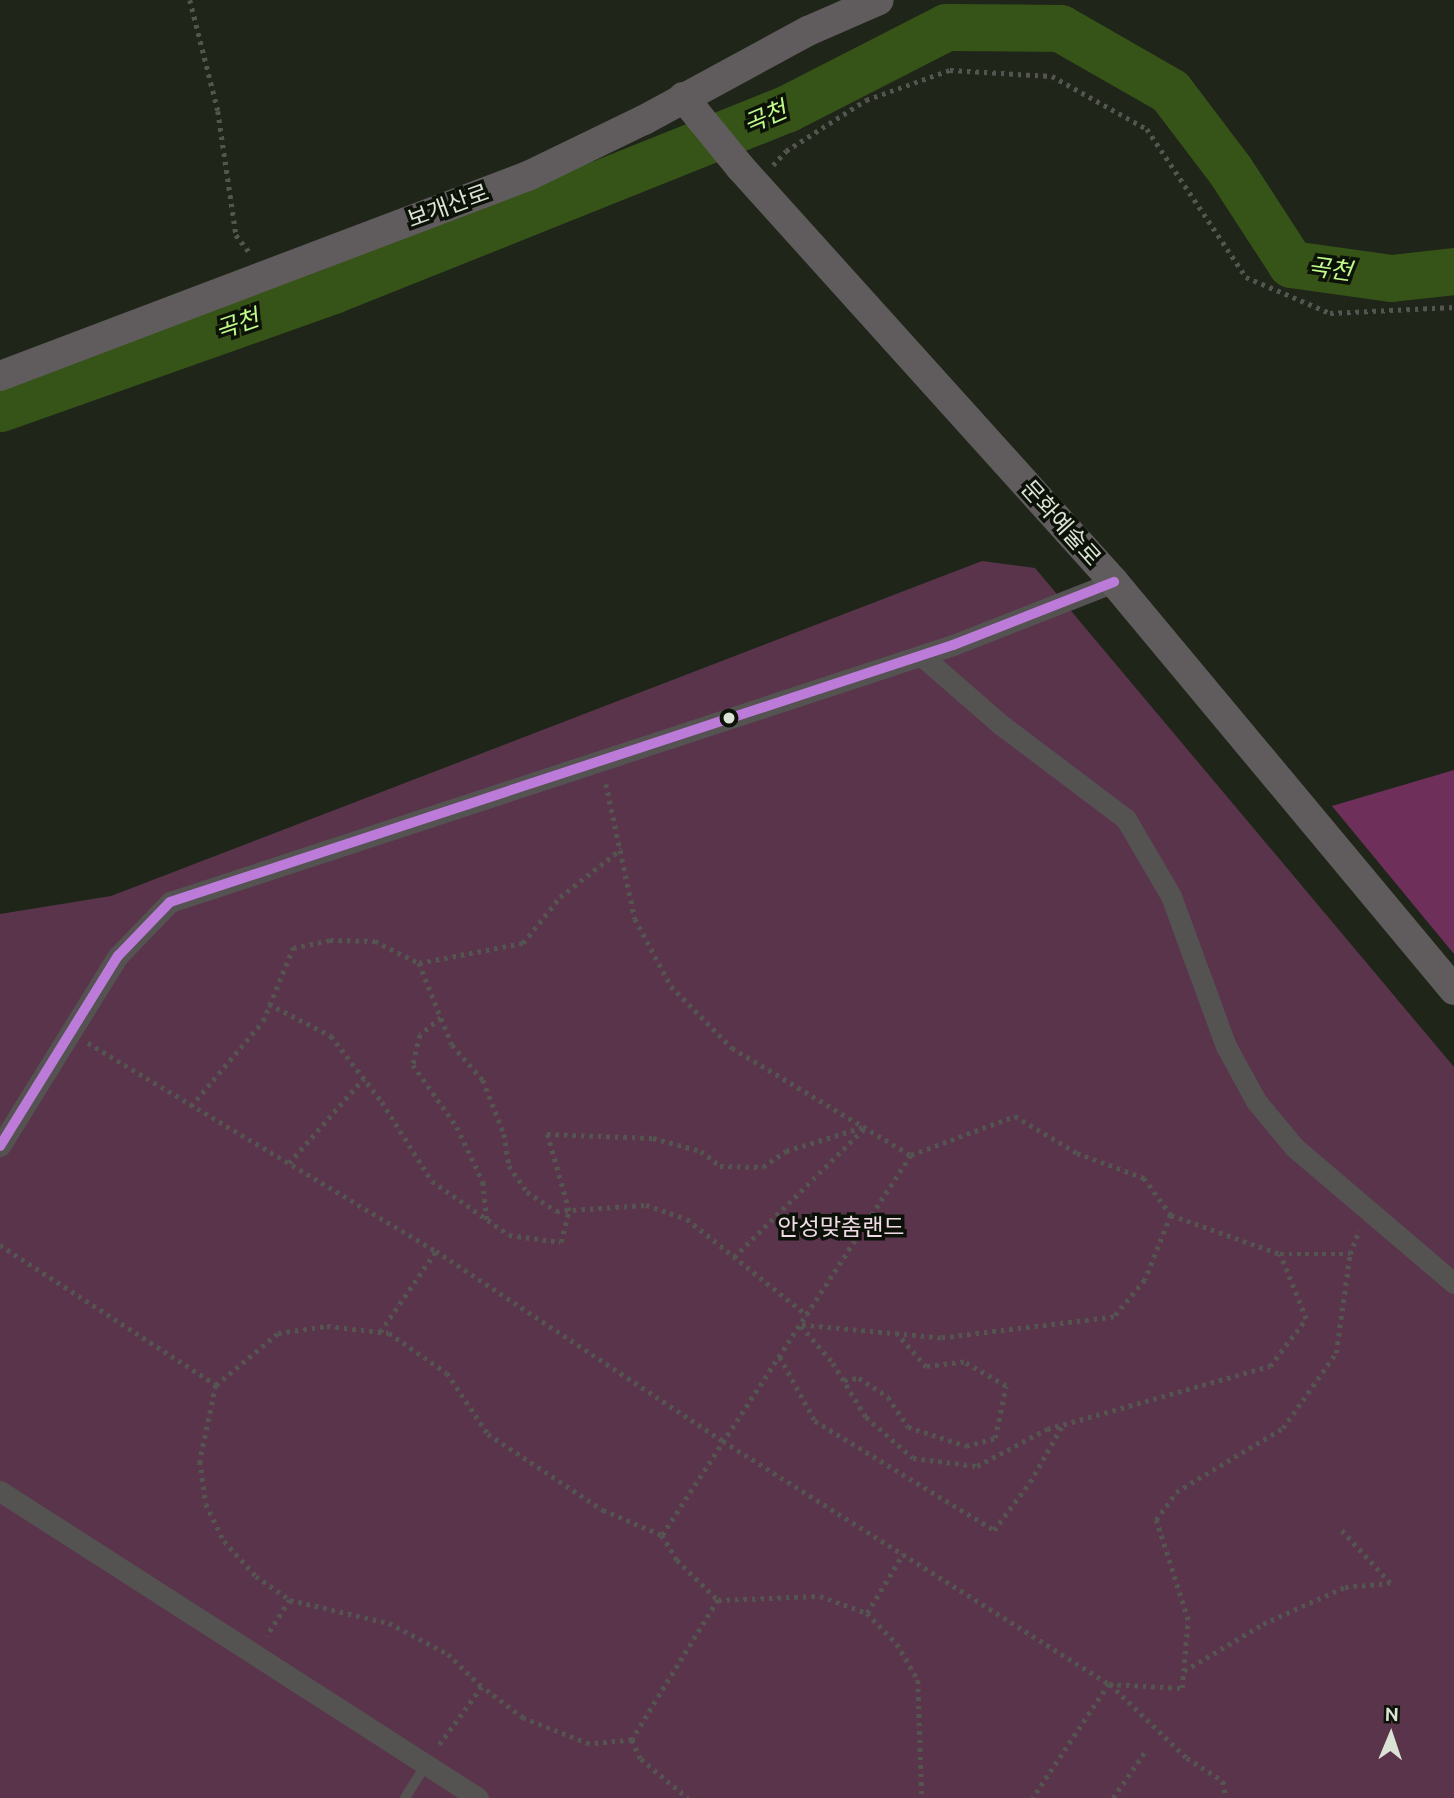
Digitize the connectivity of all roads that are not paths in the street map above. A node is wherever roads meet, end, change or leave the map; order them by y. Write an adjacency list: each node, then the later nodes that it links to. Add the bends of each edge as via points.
1 (879, 0): 2 (street, 보개산로, via 808,31)
2 (683, 97): 3 (street, 보개산로, via 528,176); 4 (street, 문화예술로, via 748,176)
3 (0, 376)
4 (1114, 582): 5 (street); 6 (street, 문화예술로)
5 (922, 656): 7 (street, via 170,902 118,956); 8 (street, via 1000,724 1126,819 1171,896 1226,1046 1256,1101 1294,1147)
6 (1454, 990)
7 (0, 1146)
8 (1454, 1283)
9 (0, 1491): 10 (street)
10 (426, 1765): 11 (lane); 12 (street)
11 (405, 1798)
12 (478, 1798)

